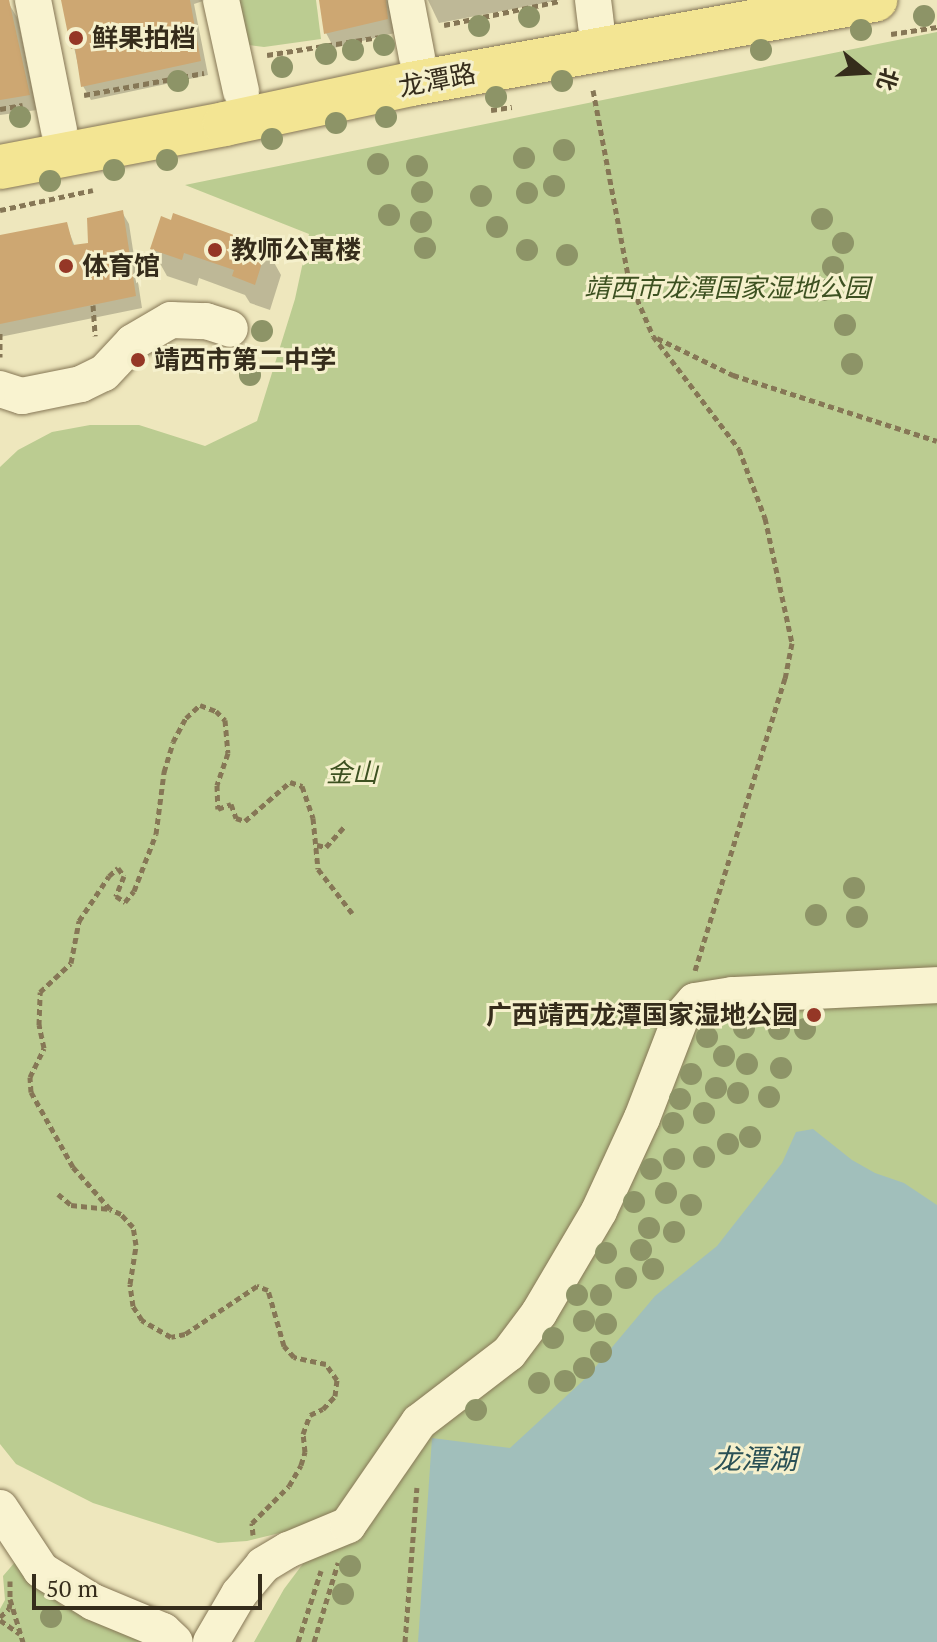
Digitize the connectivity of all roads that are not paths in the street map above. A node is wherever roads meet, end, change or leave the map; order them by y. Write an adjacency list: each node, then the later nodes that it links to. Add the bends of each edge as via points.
1 (33, 0): 8 (street)
2 (221, 0): 7 (street)
3 (741, 0): 4 (main road, 龙潭路)
4 (585, 9): 6 (main road, 龙潭路)
5 (876, 18): 10 (main road, 龙潭路, via 411,84)
6 (411, 29): 7 (main road, 龙潭路)
7 (237, 76): 8 (main road, 龙潭路)
8 (56, 116): 9 (main road, 龙潭路)
9 (0, 142)
10 (0, 167)
11 (230, 329): 12 (street, via 206,321 171,320 133,342 104,373 81,384 22,396)
12 (0, 389)
13 (937, 985): 16 (street, via 695,1001 681,1017 606,1197 539,1313 509,1353 412,1430 348,1525 263,1565)
14 (0, 1508): 15 (street, via 31,1558 61,1584 163,1631)
15 (175, 1642)
16 (211, 1642)

